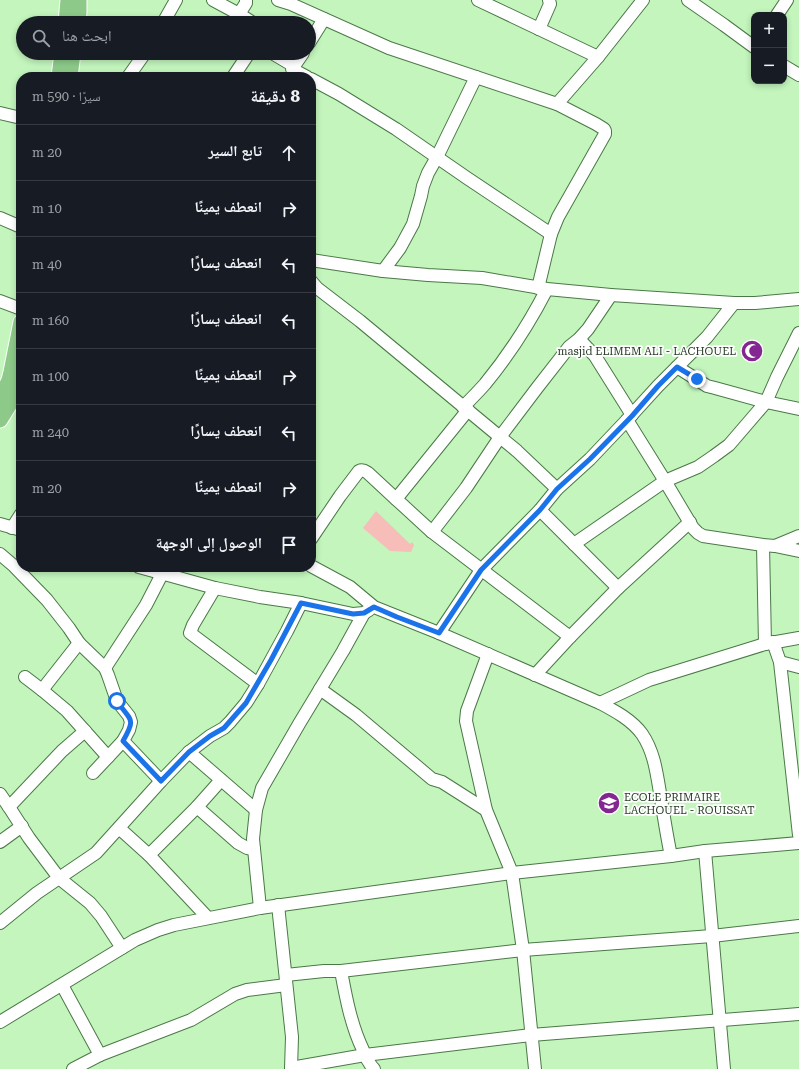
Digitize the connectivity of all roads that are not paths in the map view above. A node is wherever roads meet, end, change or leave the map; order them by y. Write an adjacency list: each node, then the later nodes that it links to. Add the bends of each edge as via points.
1 (68, 0): 14 (main road)
2 (79, 0): 15 (main road)
3 (176, 0): 16 (street)
4 (213, 0): 13 (street)
5 (246, 0): 13 (street)
6 (278, 0): 19 (street)
7 (478, 0): 21 (street)
8 (549, 0): 21 (street, via 550,4)
9 (643, 0): 24 (street)
10 (688, 0): 23 (street)
11 (787, 0): 12 (street)
12 (779, 12)
13 (239, 14): 17 (street)
14 (67, 16)
15 (79, 16)
16 (167, 16)
17 (242, 16)
18 (316, 16): 20 (street)
19 (316, 16)
20 (324, 20): 22 (street); 38 (street, via 389,48)
21 (540, 29): 24 (street)
22 (316, 32)
23 (751, 45)
24 (598, 57): 40 (street)
25 (61, 60): 33 (main road)
26 (71, 60): 34 (main road)
27 (140, 60): 35 (street)
28 (244, 60): 36 (street)
29 (280, 60): 32 (street)
30 (298, 60): 32 (street)
31 (787, 68): 37 (street)
32 (292, 71)
33 (60, 72)
34 (70, 72)
35 (132, 72)
36 (236, 72)
37 (799, 75)
38 (476, 77): 40 (street); 43 (street)
39 (316, 82): 43 (street, via 396,129)
40 (557, 104): 46 (street, via 596,124 605,132)
41 (0, 113): 42 (street)
42 (16, 117)
43 (437, 157): 46 (street); 48 (street, via 423,186 413,224)
44 (0, 218): 45 (street)
45 (16, 224)
46 (551, 234): 50 (street)
47 (316, 261): 48 (street)
48 (383, 271): 50 (street, via 482,278)
49 (316, 287): 63 (street)
50 (543, 288): 51 (street); 63 (street, via 538,308 506,356)
51 (611, 295): 54 (street); 57 (street)
52 (799, 299): 54 (street)
53 (0, 301): 55 (street)
54 (734, 303): 59 (street)
55 (16, 307)
56 (799, 333): 62 (street)
57 (578, 339): 65 (street, via 595,356); 67 (street, via 569,347)
58 (16, 348): 60 (main road)
59 (677, 367): 62 (street, via 707,386); 65 (street)
60 (10, 380): 61 (main road); 66 (main road)
61 (0, 399)
62 (766, 402): 64 (street); 68 (street, via 719,452 698,466)
63 (466, 408): 67 (street); 70 (street)
64 (799, 409)
65 (630, 418): 68 (street); 69 (street)
66 (0, 420)
67 (500, 437): 69 (street); 76 (street, via 466,488)
68 (665, 481): 72 (street); 78 (street)
69 (557, 489): 71 (street)
70 (396, 500): 75 (street, via 368,473 359,471); 76 (street)
71 (540, 510): 78 (street); 84 (street)
72 (690, 522): 79 (street, via 703,536); 89 (street)
73 (0, 524): 74 (street)
74 (16, 529)
75 (316, 532)
76 (432, 532): 84 (street)
77 (799, 536): 79 (street)
78 (574, 544): 89 (street)
79 (769, 546): 80 (street); 96 (street)
80 (799, 551)
81 (0, 554): 82 (street)
82 (16, 568)
83 (316, 569): 91 (street, via 350,587)
84 (481, 570): 92 (street); 93 (street)
85 (20, 572): 95 (street, via 47,600)
86 (160, 572): 100 (street, via 146,605)
87 (163, 572): 88 (street)
88 (215, 588): 90 (street); 103 (street, via 190,633)
89 (618, 588): 93 (street)
90 (301, 603): 91 (street, via 353,614); 103 (street)
91 (369, 610): 92 (street, via 397,617); 104 (street)
92 (439, 633): 97 (street)
93 (570, 637): 101 (street)
94 (799, 638): 96 (street)
95 (79, 643): 100 (street); 105 (street)
96 (769, 643): 98 (street); 106 (street, via 649,680)
97 (488, 654): 101 (street); 118 (street, via 467,711 466,721)
98 (780, 662): 99 (street); 121 (street)
99 (799, 667)
100 (105, 668): 108 (street, via 117,701 131,722)
101 (535, 675): 106 (street)
102 (25, 677): 105 (street)
103 (258, 684): 109 (street, via 246,703 224,728)
104 (320, 689): 117 (street, via 262,788); 118 (street, via 356,715 432,779 442,782)
105 (42, 690): 107 (street)
106 (600, 703): 127 (street, via 627,720 641,733 649,746)
107 (84, 731): 110 (street); 115 (street)
108 (123, 741): 110 (street); 113 (street)
109 (189, 752): 112 (street); 113 (street)
110 (108, 757): 111 (street)
111 (93, 773)
112 (221, 780): 116 (street); 117 (street)
113 (161, 781): 120 (street)
114 (0, 794): 115 (street)
115 (9, 807): 119 (street)
116 (197, 807): 124 (street, via 238,843); 126 (street)
117 (256, 810): 124 (street)
118 (486, 810): 128 (street)
119 (22, 826): 122 (street); 129 (street)
120 (119, 828): 126 (street); 129 (street, via 96,853)
121 (799, 835)
122 (0, 842)
123 (799, 843): 125 (street)
124 (254, 849): 131 (street)
125 (705, 851): 127 (street); 135 (street)
126 (149, 856): 132 (street)
127 (671, 856): 128 (street)
128 (512, 873): 130 (street); 137 (street)
129 (59, 878): 133 (street, via 37,892); 136 (street, via 101,916)
130 (278, 906): 131 (street); 139 (street)
131 (260, 908): 132 (street)
132 (208, 918): 136 (street, via 158,930)
133 (0, 923)
134 (799, 926): 135 (street)
135 (712, 936): 137 (street); 142 (street)
136 (122, 948): 140 (street)
137 (523, 950): 138 (street); 144 (street)
138 (341, 971): 139 (street, via 324,971); 146 (street, via 356,1035)
139 (286, 980): 145 (street, via 235,994 191,1020); 148 (street, via 292,1038)
140 (62, 985): 143 (street); 145 (street)
141 (799, 1014): 142 (street)
142 (720, 1020): 144 (street); 151 (street)
143 (0, 1022)
144 (531, 1035): 146 (street); 150 (street)
145 (100, 1055): 147 (street)
146 (365, 1055): 148 (street); 149 (street)
147 (73, 1069)
148 (291, 1069)
149 (374, 1069)
150 (534, 1069)
151 (724, 1069)

